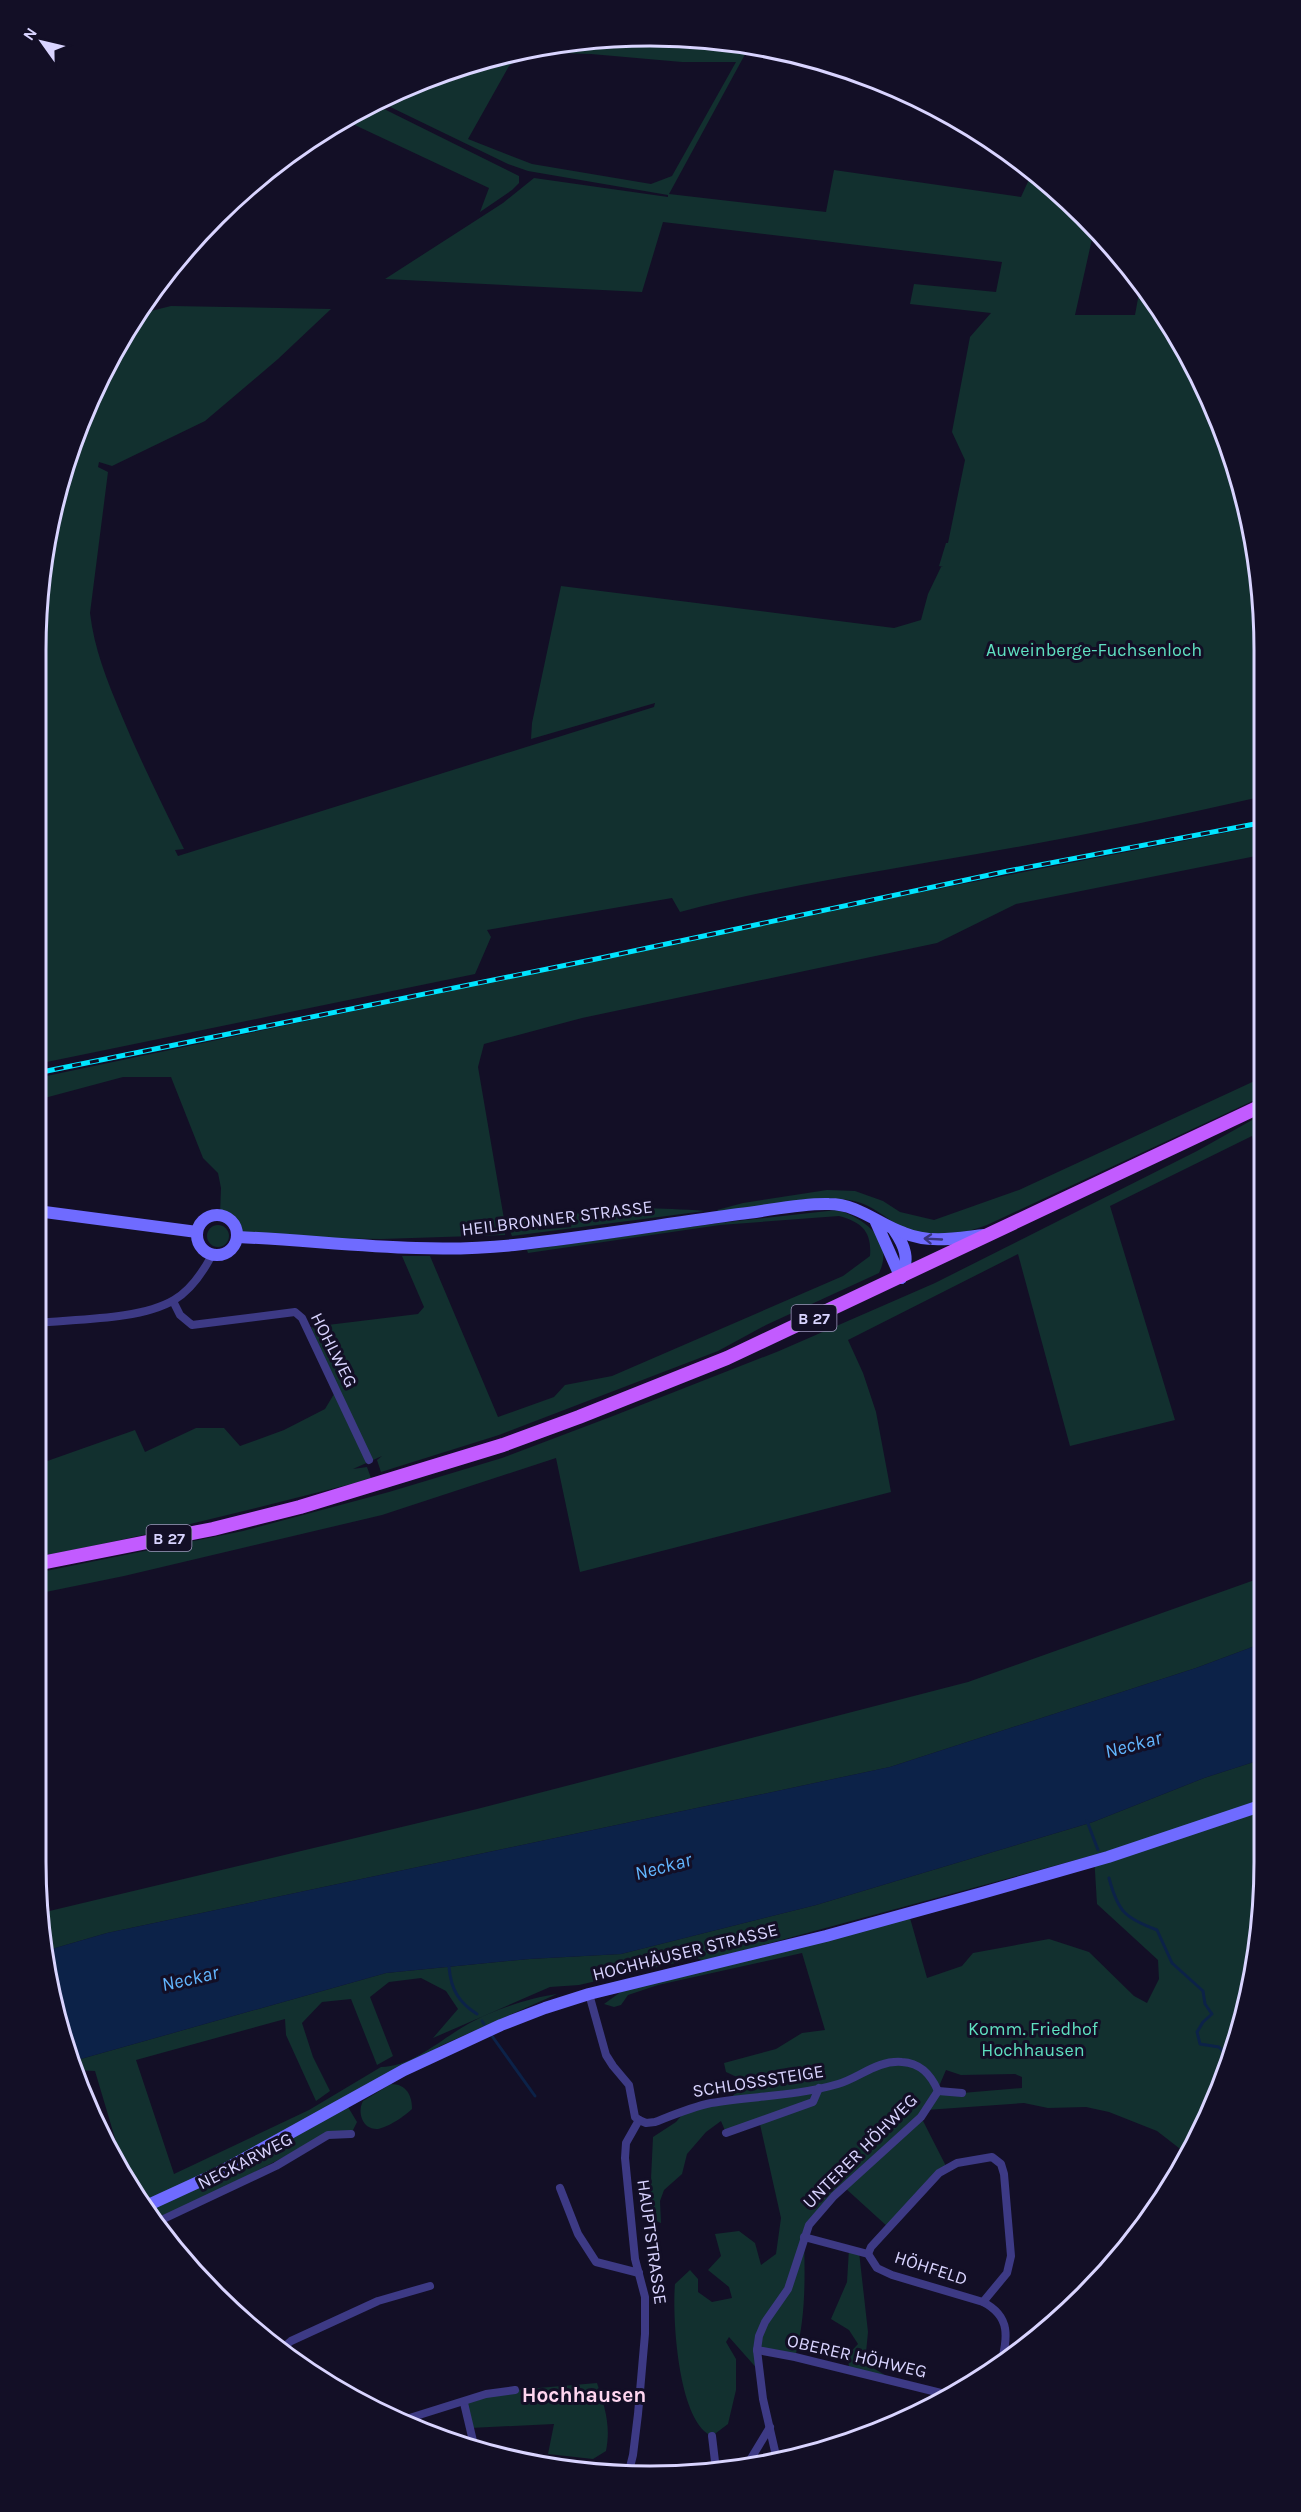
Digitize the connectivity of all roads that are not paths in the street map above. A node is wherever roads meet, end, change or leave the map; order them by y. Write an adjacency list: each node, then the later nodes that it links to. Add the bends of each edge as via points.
1 (1254, 1109): 6 (main road, B 27)
2 (46, 1212): 5 (main road)
3 (876, 1222): 4 (main road, HEILBRONNER STRASSE); 7 (main road, HEILBRONNER STRASSE, via 847,1205 829,1204 513,1245 445,1249 374,1248); 9 (main road)
4 (893, 1229): 6 (main road, HEILBRONNER STRASSE, one-way to 4, via 936,1241); 9 (main road, via 907,1254)
5 (198, 1232): 7 (main road, via 203,1221 220,1215 231,1221); 8 (main road, via 199,1244)
6 (992, 1234): 9 (main road, B 27)
7 (237, 1237): 8 (main road, via 232,1250)
8 (212, 1255): 10 (street, via 204,1272)
9 (901, 1278): 13 (main road, B 27, via 727,1358 503,1445 213,1529)
10 (173, 1301): 11 (street, via 133,1313); 12 (street, HOHLWEG, via 180,1315 192,1325 295,1312 302,1318)
11 (46, 1322)
12 (369, 1460)
13 (46, 1562)
14 (1254, 1808): 15 (main road, HOCHHÄUSER STRASSE, via 994,1890)
15 (589, 1994): 19 (street, via 606,2055 629,2085); 23 (main road, HOCHHÄUSER STRASSE, via 501,2025 404,2070 220,2172)
16 (819, 2088): 17 (street, SCHLOSSSTEIGE, via 840,2084 890,2062 902,2062 928,2072); 19 (street, SCHLOSSSTEIGE, via 709,2104 655,2122); 20 (street, via 813,2102)
17 (938, 2091): 18 (street, UNTERER HÖHWEG); 25 (street, UNTERER HÖHWEG, via 921,2117 834,2196 809,2225)
18 (962, 2093)
19 (639, 2120): 27 (street, HAUPTSTRASSE, via 626,2143 625,2158)
20 (726, 2133)
21 (351, 2134): 24 (street, NECKARWEG, via 327,2135 276,2166)
22 (560, 2188): 27 (street, via 578,2234 596,2262)
23 (152, 2203)
24 (164, 2219)
25 (804, 2237): 26 (street, HÖHFELD); 31 (street, UNTERER HÖHWEG, via 788,2289 765,2322)
26 (868, 2254): 29 (street, HÖHFELD, via 877,2268 892,2275); 29 (street, via 939,2173 957,2163 992,2157 1001,2164 1004,2174 1011,2256 1007,2273)
27 (639, 2272): 43 (street, HAUPTSTRASSE, via 645,2297 645,2334)
28 (430, 2286): 30 (street, via 378,2301)
29 (983, 2302): 32 (street, HÖHFELD, via 1002,2316 1007,2338)
30 (287, 2344)
31 (757, 2350): 34 (street, OBERER HÖHWEG); 37 (street, UNTERER HÖHWEG)
32 (1004, 2351)
33 (514, 2390): 35 (street, via 486,2394)
34 (938, 2392)
35 (464, 2403): 36 (street); 39 (street)
36 (413, 2417)
37 (770, 2427): 40 (street, UNTERER HÖHWEG); 41 (street)
38 (712, 2436): 42 (street)
39 (472, 2438)
40 (775, 2452)
41 (752, 2456)
42 (715, 2461)
43 (630, 2465)

